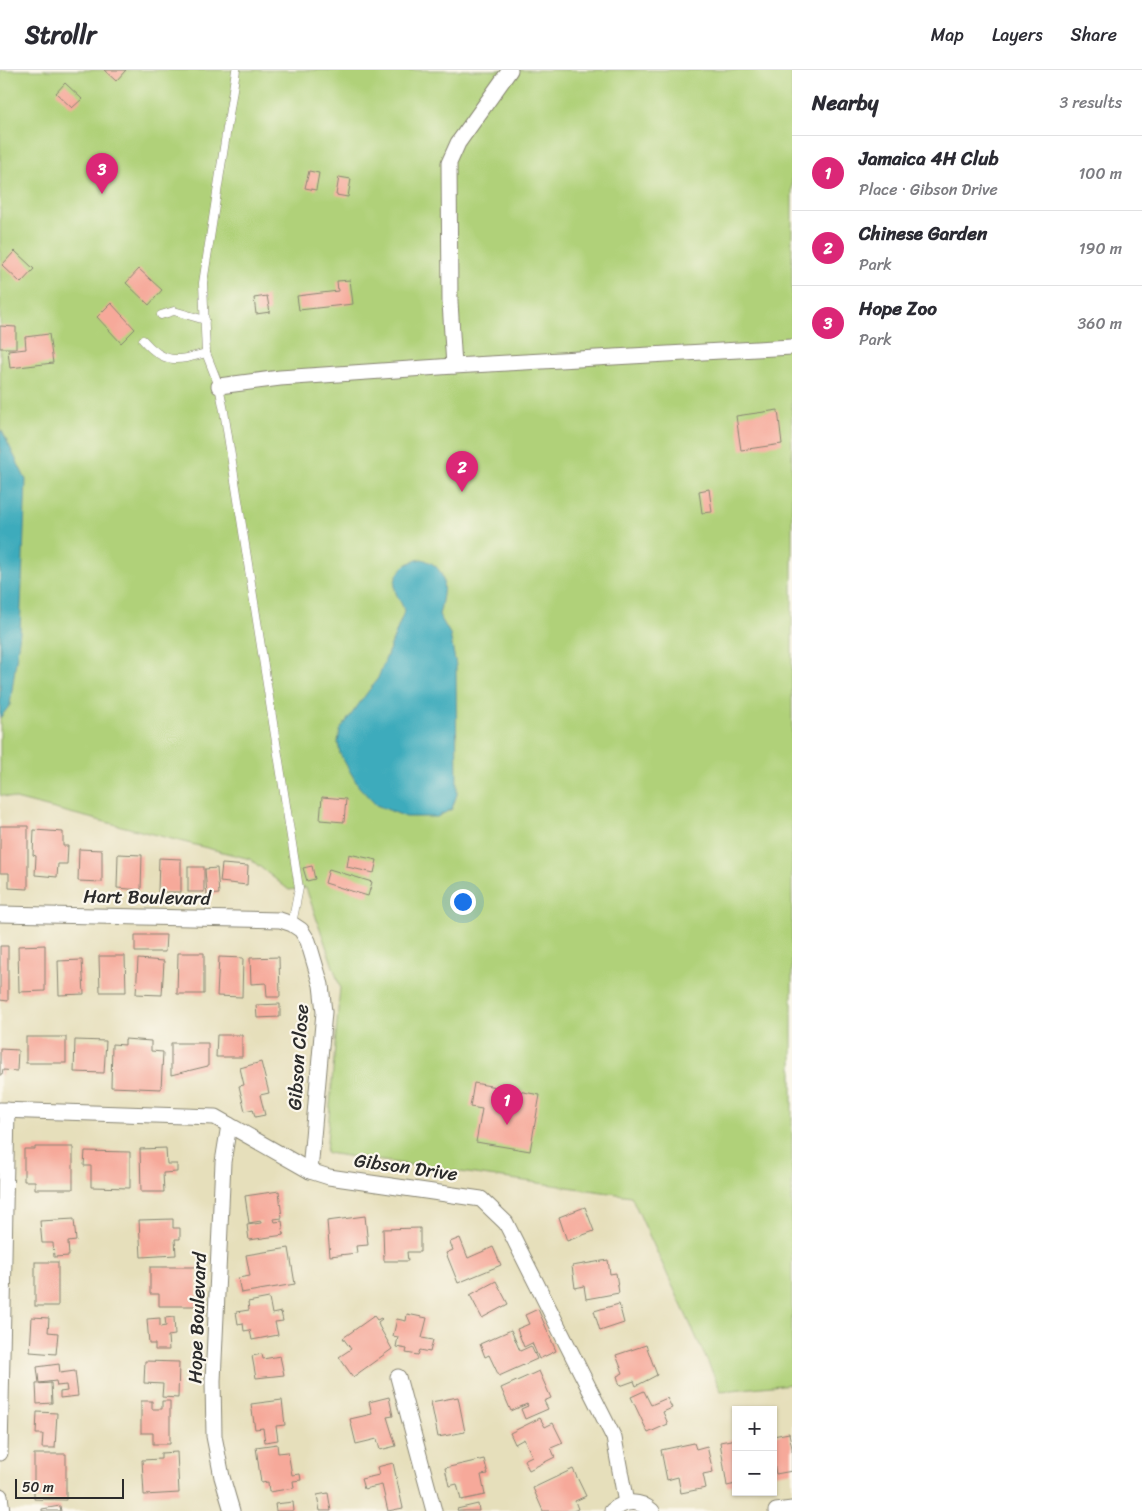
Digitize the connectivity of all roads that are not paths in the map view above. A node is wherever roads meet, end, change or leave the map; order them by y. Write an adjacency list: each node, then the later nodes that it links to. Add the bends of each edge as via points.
1 (236, 70): 4 (lane, via 203,283)
2 (510, 70): 8 (street, via 458,143 449,163)
3 (161, 315): 4 (lane, via 174,311)
4 (205, 320): 7 (lane)
5 (143, 340): 7 (lane, via 153,353 168,360)
6 (792, 347): 8 (street)
7 (206, 353): 9 (lane)
8 (454, 366): 9 (street, via 280,378)
9 (219, 386): 11 (lane, via 299,888)
10 (0, 914): 11 (street, Hart Boulevard, via 270,920)
11 (292, 924): 14 (street, Gibson Close, via 308,940 321,985 324,1012)
12 (4, 1110): 13 (street, Gibson Drive, via 214,1117); 16 (street)
13 (229, 1125): 14 (street, Gibson Drive); 21 (street, Hope Boulevard, via 223,1162 213,1381 214,1436)
14 (310, 1171): 18 (street, Gibson Drive, via 329,1177 481,1199 495,1210 506,1223 614,1438)
15 (398, 1377): 22 (street)
16 (0, 1453)
17 (0, 1496): 20 (street)
18 (626, 1503): 23 (street); 24 (street, via 643,1504)
19 (792, 1509): 25 (street)
20 (2, 1511)
21 (232, 1511)
22 (434, 1511)
23 (612, 1511)
24 (652, 1511)
25 (776, 1511)

